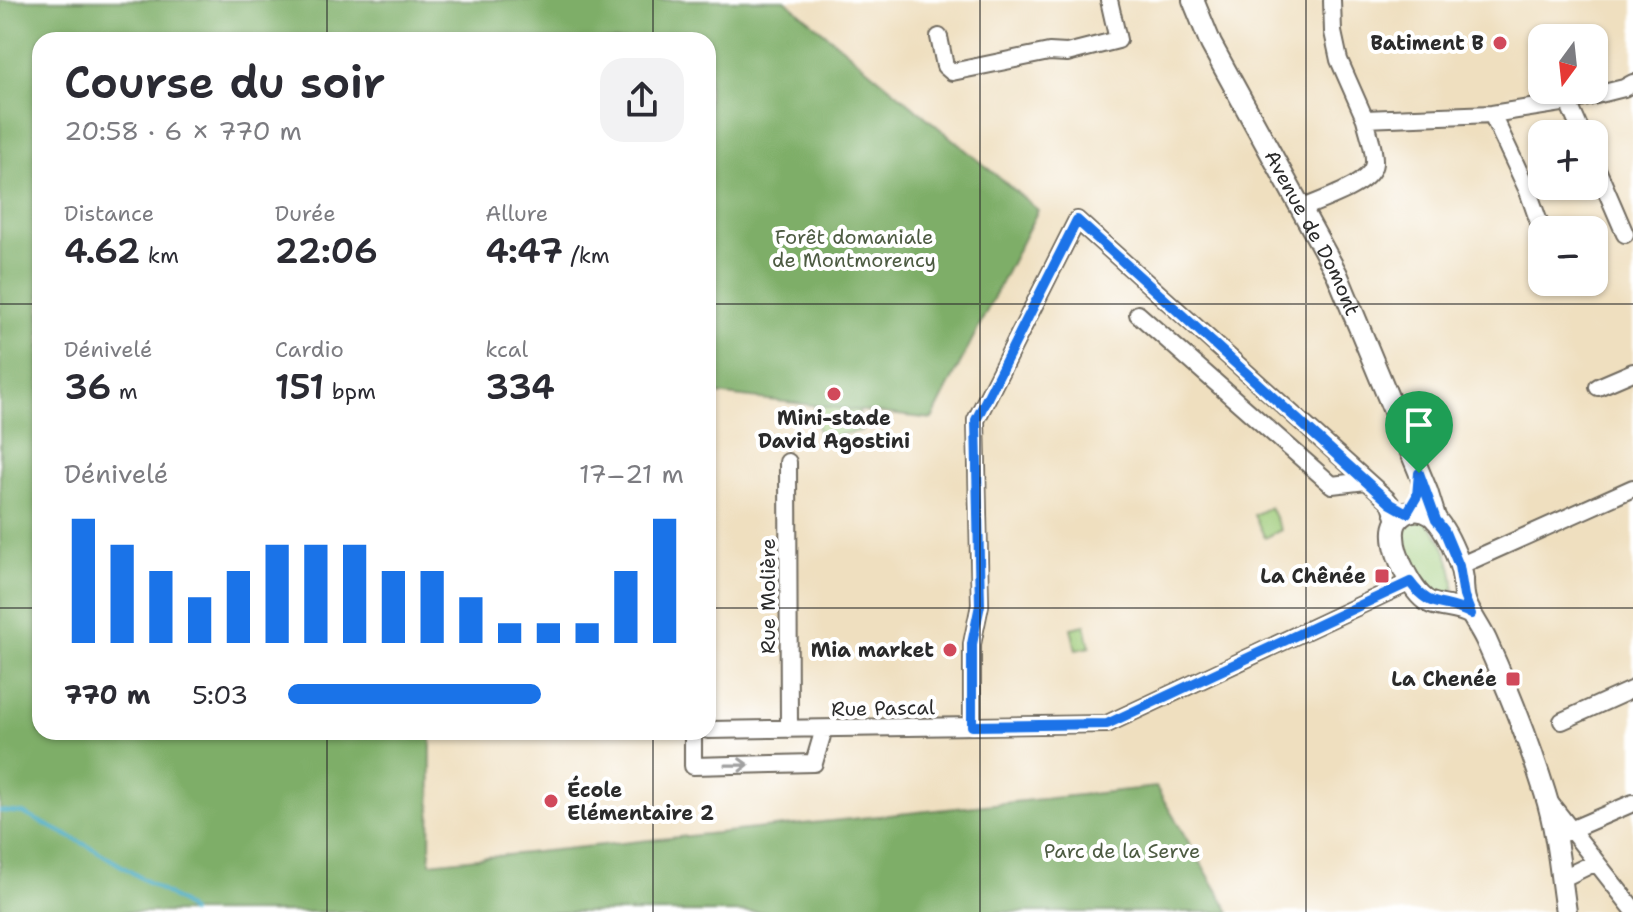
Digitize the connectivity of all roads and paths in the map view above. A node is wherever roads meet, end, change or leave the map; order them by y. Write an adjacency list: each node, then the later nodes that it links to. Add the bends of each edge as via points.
1 (1109, 0): 4 (street, via 1118,40 1067,53 952,72 945,66)
2 (1193, 0): 11 (main road, Avenue de Domont, via 1211,44)
3 (1332, 0): 9 (street, via 1336,51)
4 (939, 37)
5 (1633, 83): 6 (street)
6 (1608, 92)
7 (1555, 104): 8 (street)
8 (1492, 114): 9 (street); 12 (street)
9 (1365, 119): 11 (street, via 1374,157 1371,173)
10 (1608, 195): 13 (street)
11 (1301, 209): 18 (main road, Avenue de Domont, via 1354,309)
12 (1537, 216)
13 (1625, 234)
14 (1138, 314): 19 (street, via 1332,485)
15 (1633, 372): 16 (street)
16 (1598, 387)
17 (788, 462): 30 (street, Rue Molière)
18 (1419, 473): 21 (main road, via 1417,496); 22 (main road, Avenue de Domont)
19 (1366, 481): 21 (street); 29 (street, via 1077,220 976,420 980,605 972,644)
20 (1633, 488): 23 (street)
21 (1401, 512): 22 (main road, via 1424,512); 24 (main road, via 1395,545)
22 (1436, 520): 23 (main road, Avenue de Domont)
23 (1460, 576): 25 (main road, via 1457,598); 26 (main road, Avenue de Domont)
24 (1410, 582): 25 (main road, via 1424,599); 29 (street, Rue Pascal, via 1107,724)
25 (1445, 604): 26 (main road)
26 (1471, 614): 35 (main road, Avenue de Domont, via 1487,642 1547,799)
27 (1633, 689): 28 (street)
28 (1562, 721)
29 (972, 726): 31 (street, Rue Pascal)
30 (789, 729): 31 (street, Rue Pascal); 32 (street, Rue Pascal)
31 (824, 729): 33 (street, one-way to 31, via 693,766 814,763)
32 (716, 730)
33 (693, 740)
34 (1633, 803): 35 (street)
35 (1568, 835): 36 (street); 37 (main road)
36 (1596, 862): 37 (street); 38 (street)
37 (1561, 879): 39 (main road)
38 (1633, 909)
39 (1566, 912)

